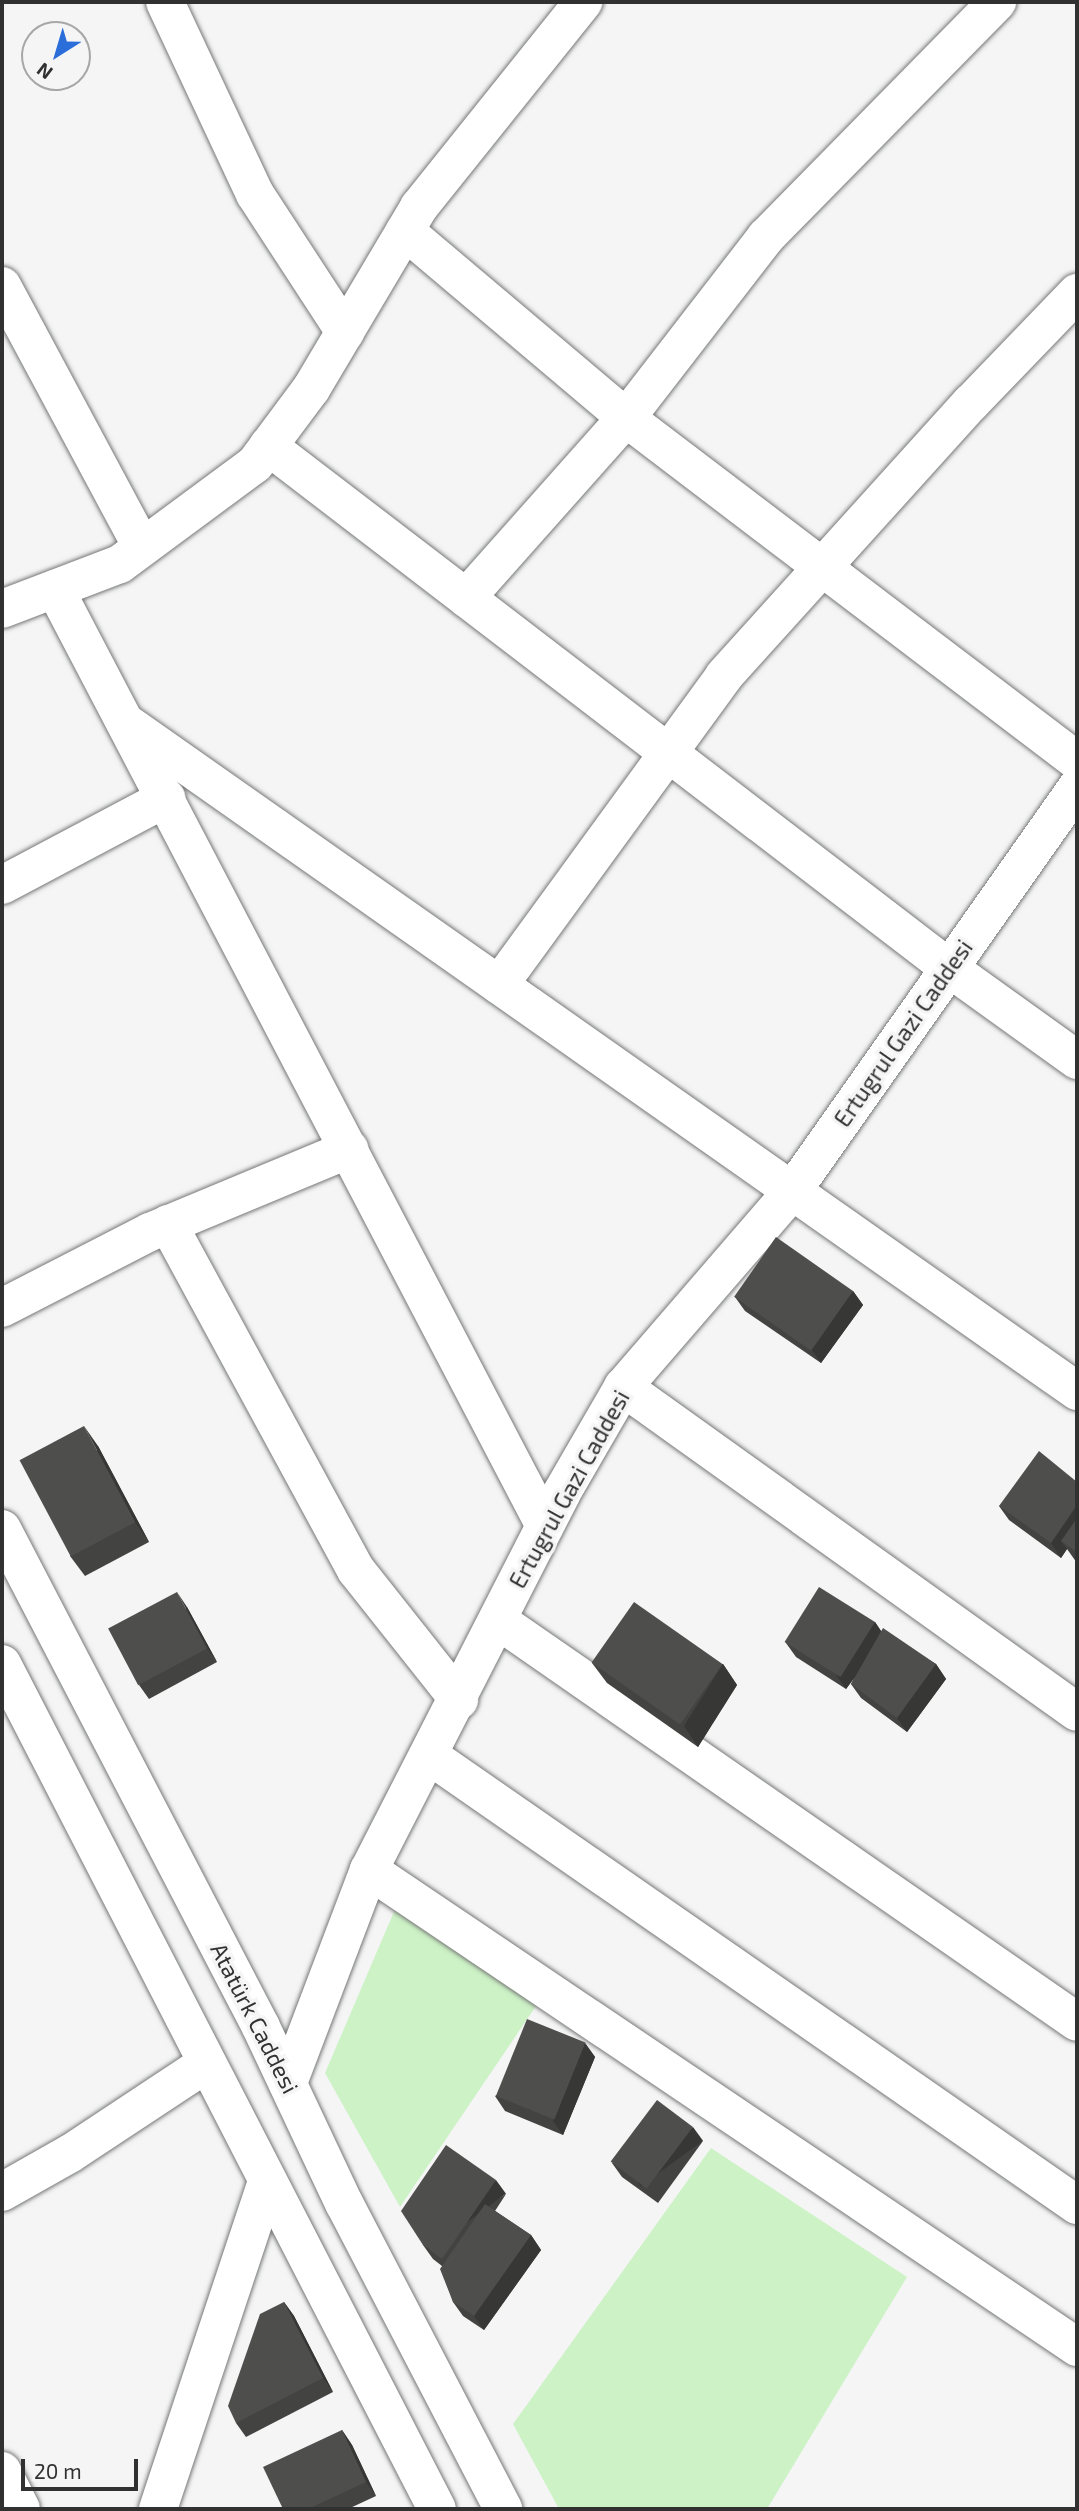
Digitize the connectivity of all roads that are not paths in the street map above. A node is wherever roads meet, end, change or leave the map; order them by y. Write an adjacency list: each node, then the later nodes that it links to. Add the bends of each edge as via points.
1 (165, 2): 7 (street, via 255,194)
2 (583, 2): 4 (street)
3 (997, 2): 8 (street, via 766,237)
4 (405, 231): 7 (street); 8 (street)
5 (2, 286): 10 (street)
6 (1077, 293): 11 (street)
7 (345, 332): 9 (street, via 311,389)
8 (626, 418): 11 (street); 13 (street)
9 (268, 446): 10 (street, via 255,464); 13 (street)
10 (142, 547): 12 (street, via 120,564)
11 (823, 567): 16 (street, via 724,676); 17 (street)
12 (55, 589): 14 (street); 15 (street)
13 (466, 598): 16 (street)
14 (2, 609)
15 (125, 722): 19 (street); 22 (street)
16 (666, 752): 21 (street); 22 (street)
17 (1077, 761)
18 (1077, 787): 21 (street, Ertugrul Gazi Caddesi)
19 (166, 799): 20 (street); 24 (street)
20 (2, 885)
21 (949, 968): 23 (street); 25 (street, Ertugrul Gazi Caddesi)
22 (499, 985): 25 (street)
23 (1077, 1060)
24 (349, 1149): 26 (street); 30 (street)
25 (793, 1190): 28 (street, Ertugrul Gazi Caddesi); 29 (street)
26 (169, 1224): 27 (street); 34 (street, via 356,1570)
27 (2, 1308)
28 (623, 1387): 30 (street, Ertugrul Gazi Caddesi); 35 (street)
29 (1077, 1391)
30 (545, 1525): 32 (street, Ertugrul Gazi Caddesi)
31 (2, 1529): 40 (street, Atatürk Caddesi)
32 (499, 1621): 34 (street, Ertugrul Gazi Caddesi); 38 (street)
33 (2, 1664): 39 (street)
34 (459, 1700): 36 (street, Ertugrul Gazi Caddesi)
35 (1077, 1712)
36 (430, 1756): 37 (street, Ertugrul Gazi Caddesi); 43 (street)
37 (369, 1870): 40 (street, Ertugrul Gazi Caddesi); 44 (street)
38 (1077, 2022)
39 (206, 2063): 41 (street); 42 (street, via 71,2153)
40 (288, 2083): 49 (street, Atatürk Caddesi, via 344,2203)
41 (267, 2181): 47 (street); 48 (street)
42 (2, 2192)
43 (1077, 2205)
44 (1077, 2347)
45 (2, 2471): 46 (street)
46 (21, 2509)
47 (158, 2509)
48 (437, 2509)
49 (503, 2509)

